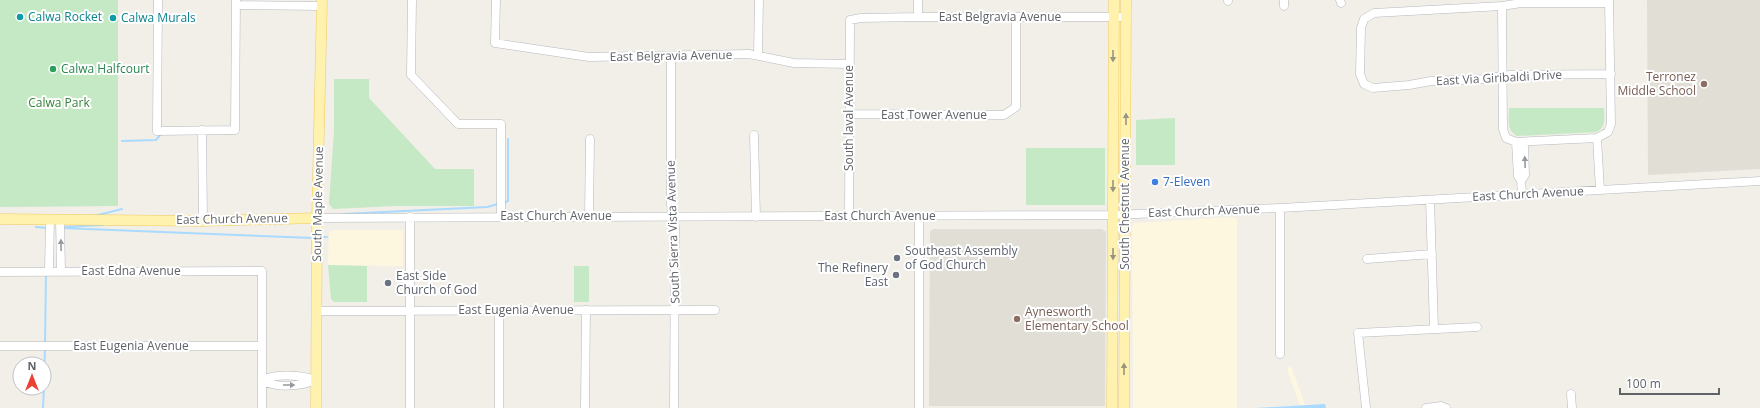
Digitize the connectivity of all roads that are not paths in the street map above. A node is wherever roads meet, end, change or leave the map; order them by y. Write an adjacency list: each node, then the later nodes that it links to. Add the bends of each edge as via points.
1 (158, 0): 24 (street, via 158,131)
2 (412, 0): 36 (street, via 411,75 458,124 501,124)
3 (496, 0): 18 (street, East Belgravia Avenue, via 495,43 589,57)
4 (759, 0): 19 (street)
5 (918, 0): 13 (street)
6 (1114, 0): 15 (main road, South Chestnut Avenue)
7 (1126, 0): 16 (main road, South Chestnut Avenue)
8 (1554, 1): 9 (street); 12 (street)
9 (1609, 2): 21 (street)
10 (236, 3): 11 (street); 24 (street, via 235,130)
11 (322, 3): 43 (main road, South Maple Avenue)
12 (1502, 6): 22 (street); 22 (street, East Via Giribaldi Drive, via 1374,13 1364,18 1361,28 1360,74 1364,84 1373,88)
13 (918, 17): 14 (street, East Belgravia Avenue); 17 (street, East Belgravia Avenue)
14 (1016, 17): 15 (street, East Belgravia Avenue); 23 (street, East Tower Avenue, via 1016,107 1004,115)
15 (1114, 17): 16 (street, East Belgravia Avenue); 35 (main road, South Chestnut Avenue, one-way to 35)
16 (1126, 17): 34 (main road, South Chestnut Avenue, one-way to 16)
17 (850, 20): 20 (street, South laval Avenue)
18 (670, 56): 19 (street, East Belgravia Avenue); 38 (street, South Sierra Vista Avenue)
19 (758, 56): 20 (street, East Belgravia Avenue, via 794,63)
20 (848, 64): 23 (street, South laval Avenue)
21 (1611, 74): 22 (street, East Via Giribaldi Drive); 26 (street, via 1610,128 1604,136)
22 (1502, 76): 28 (street, via 1504,134 1510,141)
23 (849, 114): 39 (street, South laval Avenue)
24 (202, 130): 46 (street)
25 (754, 135): 42 (street)
26 (1597, 138): 28 (street); 30 (street)
27 (590, 139): 37 (street)
28 (1520, 142): 31 (street, via 1518,176)
29 (1760, 181): 30 (street, East Church Avenue)
30 (1600, 190): 31 (street, East Church Avenue)
31 (1522, 195): 32 (street, East Church Avenue)
32 (1430, 200): 33 (street, East Church Avenue); 47 (street)
33 (1280, 208): 34 (street, East Church Avenue); 62 (street)
34 (1125, 214): 35 (street, East Church Avenue); 74 (main road, South Chestnut Avenue, one-way to 34)
35 (1113, 215): 40 (street, East Church Avenue); 73 (main road, South Chestnut Avenue, one-way to 73)
36 (501, 216): 37 (street, East Church Avenue); 41 (street, East Church Avenue)
37 (589, 216): 38 (street, East Church Avenue)
38 (673, 216): 42 (street, East Church Avenue); 54 (street, South Sierra Vista Avenue)
39 (849, 216): 40 (street, East Church Avenue); 42 (street, East Church Avenue)
40 (920, 216): 72 (street)
41 (410, 217): 43 (street, East Church Avenue); 57 (street)
42 (756, 217)
43 (317, 218): 46 (main road, East Church Avenue); 56 (main road, South Maple Avenue)
44 (0, 219): 45 (main road, East Church Avenue)
45 (55, 219): 46 (main road, East Church Avenue); 49 (street); 51 (street, one-way to 45)
46 (203, 221)
47 (1432, 254): 48 (street); 59 (street)
48 (1367, 259)
49 (49, 271): 50 (street, East Edna Avenue); 51 (street, East Edna Avenue)
50 (0, 272)
51 (61, 272): 61 (street, East Edna Avenue, via 262,271)
52 (499, 310): 53 (street, East Eugenia Avenue); 57 (street, East Eugenia Avenue); 69 (street)
53 (586, 310): 54 (street, East Eugenia Avenue); 70 (street)
54 (675, 310): 55 (street, East Eugenia Avenue); 71 (street, South Sierra Vista Avenue)
55 (715, 310)
56 (317, 311): 57 (street, East Eugenia Avenue); 64 (main road, South Maple Avenue)
57 (410, 311): 68 (street)
58 (1477, 327): 59 (street)
59 (1434, 328): 75 (street, via 1358,333)
60 (0, 346): 61 (street, East Eugenia Avenue)
61 (262, 346): 63 (street)
62 (1280, 354)
63 (262, 380): 64 (street, via 270,385 306,385); 66 (street)
64 (316, 380): 67 (main road, South Maple Avenue)
65 (1571, 394): 78 (street)
66 (262, 408)
67 (316, 408)
68 (410, 408)
69 (499, 408)
70 (585, 408)
71 (674, 408)
72 (919, 408)
73 (1112, 408)
74 (1124, 408)
75 (1366, 408)
76 (1426, 408): 77 (street)
77 (1446, 408)
78 (1572, 408)

